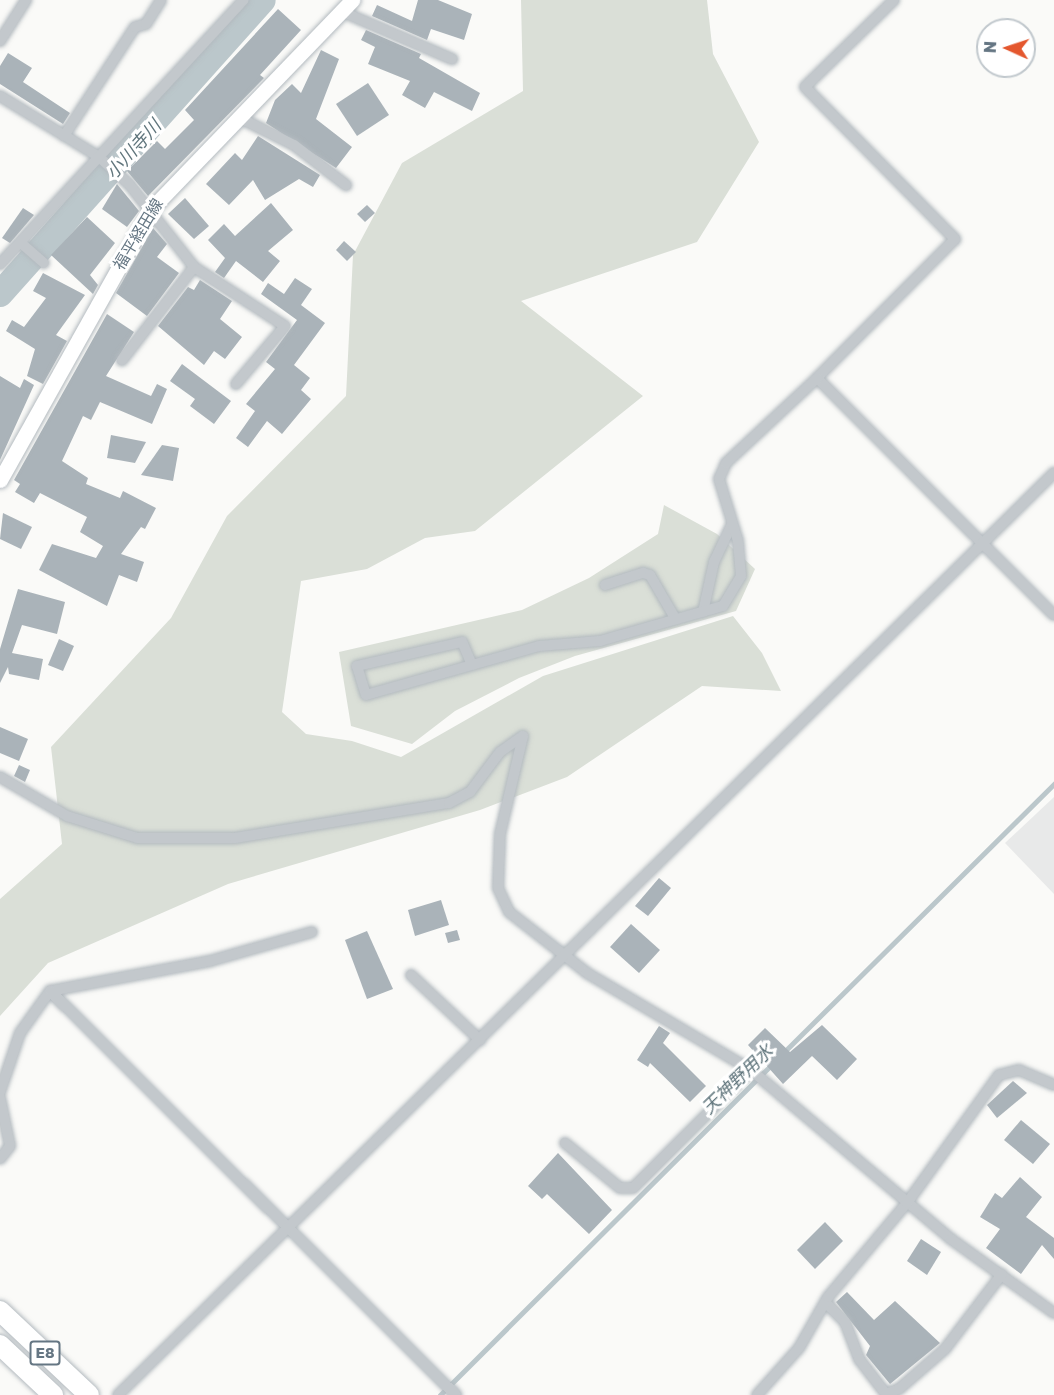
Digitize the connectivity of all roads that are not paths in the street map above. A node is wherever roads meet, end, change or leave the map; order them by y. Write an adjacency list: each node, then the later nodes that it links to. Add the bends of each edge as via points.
1 (26, 0): 6 (street)
2 (161, 0): 10 (street, via 146,24 135,27)
3 (244, 0): 11 (street)
4 (894, 0): 19 (street, via 805,87 955,239)
5 (347, 6): 7 (street); 9 (main road, 福平経田線)
6 (0, 41)
7 (452, 59)
8 (0, 96): 10 (street)
9 (240, 118): 12 (street, via 294,145); 13 (main road, 福平経田線)
10 (64, 136): 11 (street)
11 (99, 157): 13 (street); 14 (street)
12 (346, 185)
13 (152, 208): 17 (street); 22 (main road, 福平経田線)
14 (21, 243): 15 (street); 16 (street)
15 (44, 263)
16 (0, 264)
17 (194, 267): 18 (street); 20 (street, via 285,326)
18 (122, 360)
19 (817, 378): 23 (street, via 726,463 719,479); 24 (street)
20 (236, 384)
21 (1054, 473): 24 (street)
22 (0, 480)
23 (732, 524): 26 (street, via 711,572); 26 (street, via 741,576 723,606)
24 (981, 542): 27 (street); 32 (street)
25 (606, 585): 28 (street, via 643,573 650,575)
26 (703, 612): 28 (street)
27 (1054, 615)
28 (675, 618): 29 (street, via 600,641 539,646)
29 (472, 665): 29 (street, via 366,695 357,666 462,642)
30 (0, 777): 32 (street, via 67,816 136,838 235,838 449,803 470,792 500,752 523,736 500,834 498,888 509,912)
31 (312, 932): 34 (street, via 210,961)
32 (564, 957): 35 (street); 36 (street)
33 (411, 975): 35 (street)
34 (50, 991): 38 (street, via 20,1033); 43 (street)
35 (480, 1040): 43 (street)
36 (751, 1070): 40 (street, via 633,1188 620,1188); 42 (street)
37 (1054, 1084): 42 (street, via 1018,1070 999,1075)
38 (0, 1092)
39 (0, 1098): 41 (street, via 10,1146)
40 (565, 1143)
41 (0, 1159)
42 (907, 1203): 44 (street); 45 (street)
43 (289, 1228): 51 (street); 52 (street)
44 (1002, 1274): 45 (street, via 945,1349 899,1389 886,1394 859,1359 845,1322); 47 (street)
45 (825, 1302): 53 (street, via 799,1348)
46 (0, 1311): 50 (highway, E8)
47 (1054, 1313)
48 (0, 1345): 49 (highway, E8)
49 (53, 1395)
50 (90, 1395)
51 (118, 1395)
52 (456, 1395)
53 (757, 1395)

